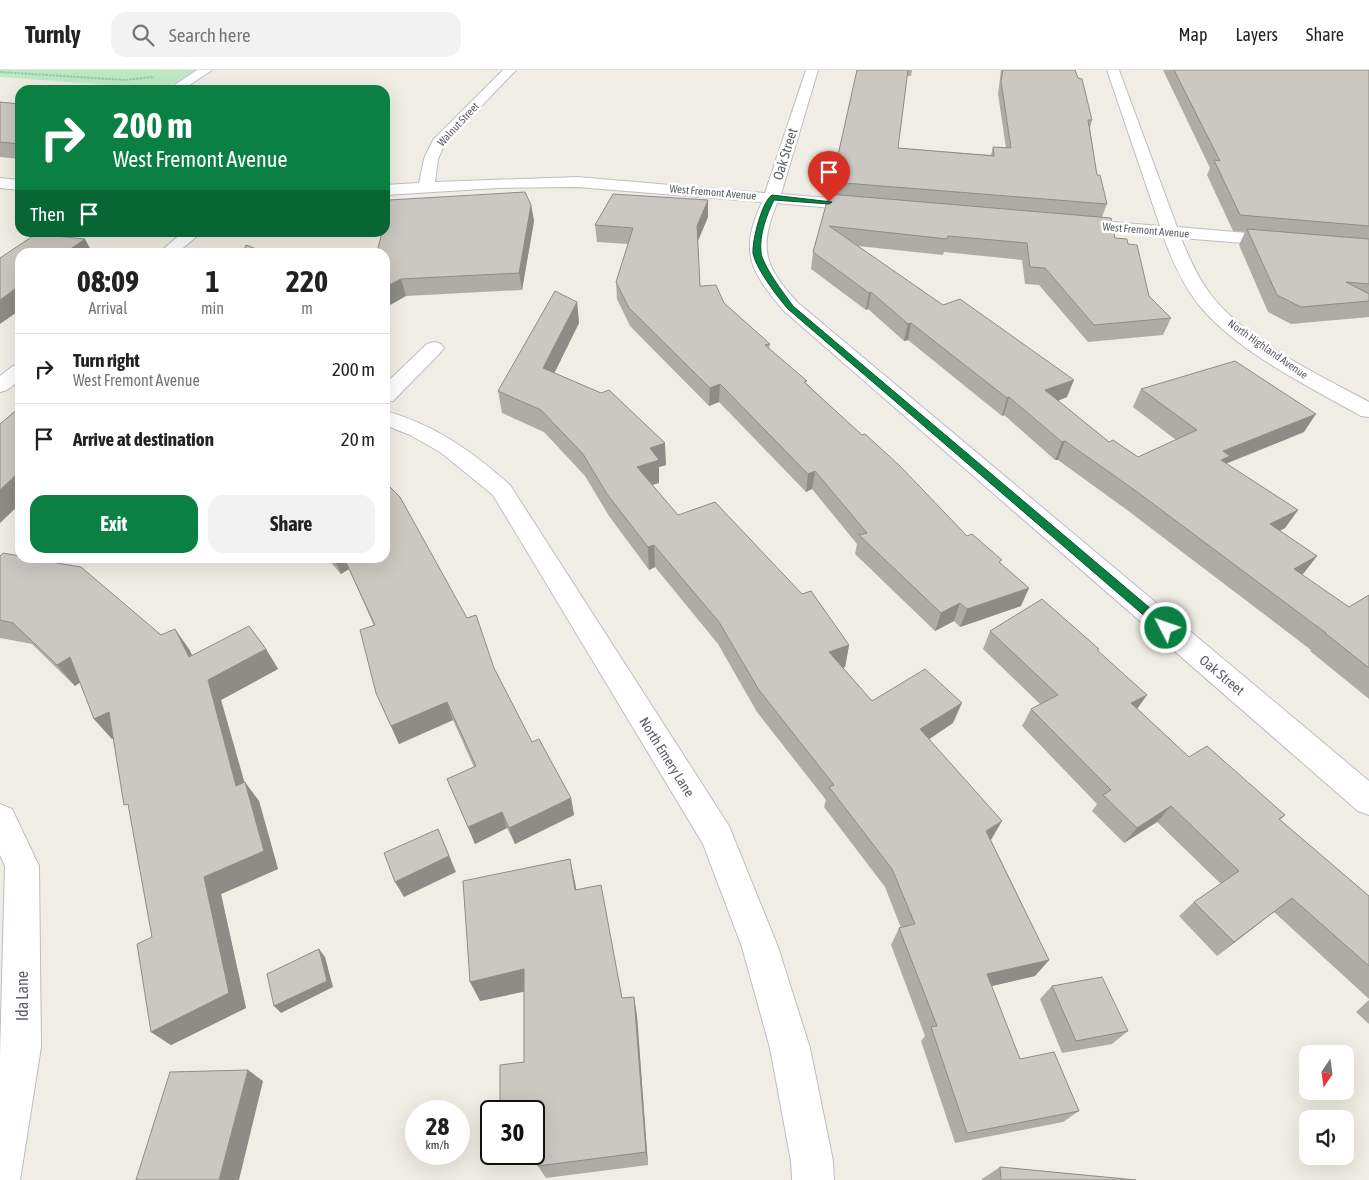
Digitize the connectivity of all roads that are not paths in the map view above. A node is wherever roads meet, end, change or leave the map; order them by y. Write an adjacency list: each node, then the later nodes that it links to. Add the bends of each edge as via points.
1 (510, 70): 8 (street, Walnut Street, via 438,143 430,158)
2 (812, 70): 10 (street, Oak Street)
3 (1113, 70): 13 (street, North Highland Avenue)
4 (200, 73): 5 (street)
5 (181, 85)
6 (0, 183): 7 (street)
7 (15, 184)
8 (426, 188): 9 (street, West Fremont Avenue); 10 (street, West Fremont Avenue, via 577,182)
9 (390, 190)
10 (772, 197): 11 (street, West Fremont Avenue); 23 (street, Oak Street, via 762,217 757,253 776,290 791,307)
11 (879, 207)
12 (1064, 223): 13 (street, West Fremont Avenue)
13 (1170, 232): 15 (street, West Fremont Avenue); 21 (street, North Highland Avenue, via 1194,284 1235,328 1294,368)
14 (188, 237): 16 (street)
15 (1300, 243)
16 (173, 248)
17 (434, 348): 20 (street)
18 (15, 374): 19 (street)
19 (0, 386)
20 (390, 391)
21 (1369, 411)
22 (390, 420): 26 (street, North Emery Lane, via 456,451 502,490 717,837 760,947 790,1048)
23 (1369, 801)
24 (0, 819): 25 (street, Ida Lane, via 22,866 22,1047)
25 (0, 1176)
26 (813, 1180)

